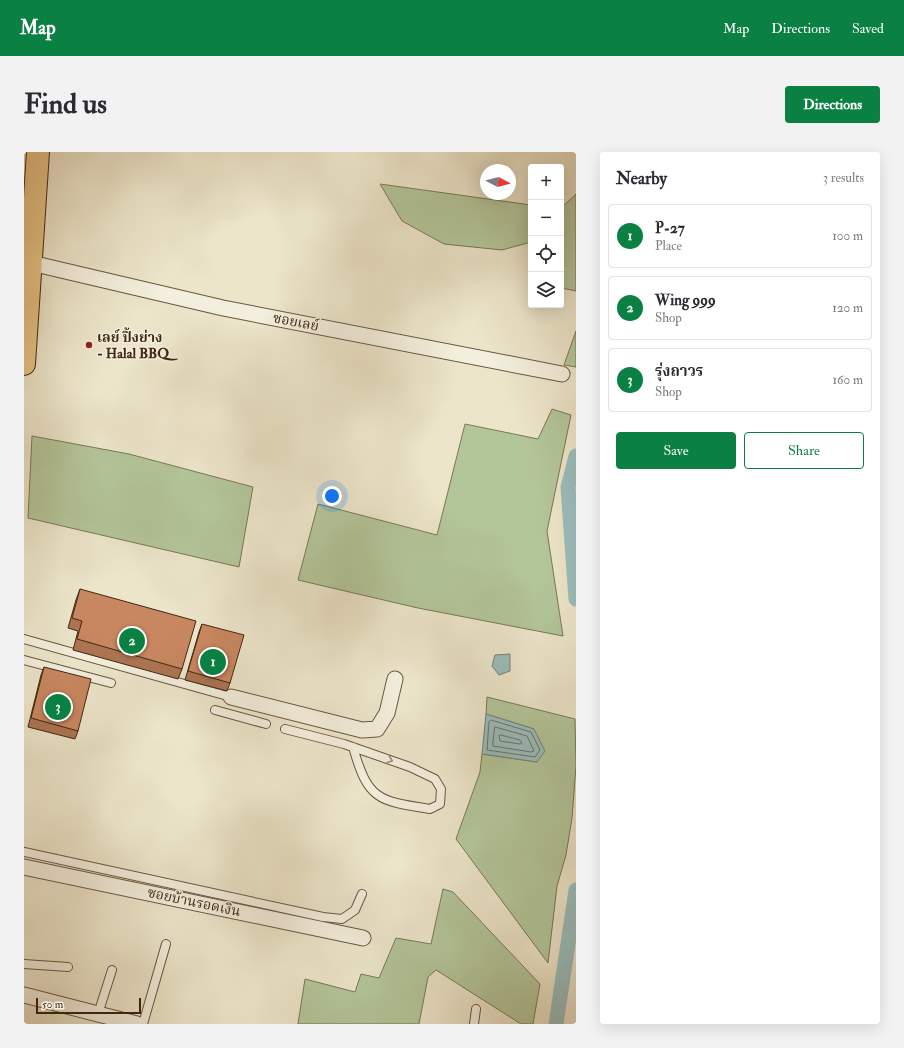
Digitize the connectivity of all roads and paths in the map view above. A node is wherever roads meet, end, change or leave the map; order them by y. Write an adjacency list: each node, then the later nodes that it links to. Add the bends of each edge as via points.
1 (38, 152): 2 (main road)
2 (30, 263): 3 (main road); 4 (street, ซอยเลย์, via 224,308)
3 (24, 364)
4 (562, 374)
5 (24, 638): 9 (lane)
6 (24, 660): 8 (lane)
7 (395, 679): 9 (street, via 387,713 377,729 362,730)
8 (111, 683)
9 (231, 698)
10 (216, 710): 11 (lane)
11 (266, 724)
12 (285, 729): 13 (lane)
13 (353, 747): 13 (lane, one-way to 13, via 410,767 435,779 441,789 440,804 430,809 381,798 369,788 360,772)
14 (24, 852): 16 (lane, via 323,917 342,919 355,910)
15 (24, 867): 17 (street, ซอยบ้านรอดเงิน)
16 (362, 894)
17 (363, 938)
18 (166, 944): 26 (lane)
19 (24, 964): 20 (lane)
20 (68, 967)
21 (112, 970): 24 (lane)
22 (24, 994): 24 (street)
23 (476, 1009): 27 (lane)
24 (98, 1014): 25 (street)
25 (136, 1024)
26 (143, 1024)
27 (474, 1024)

